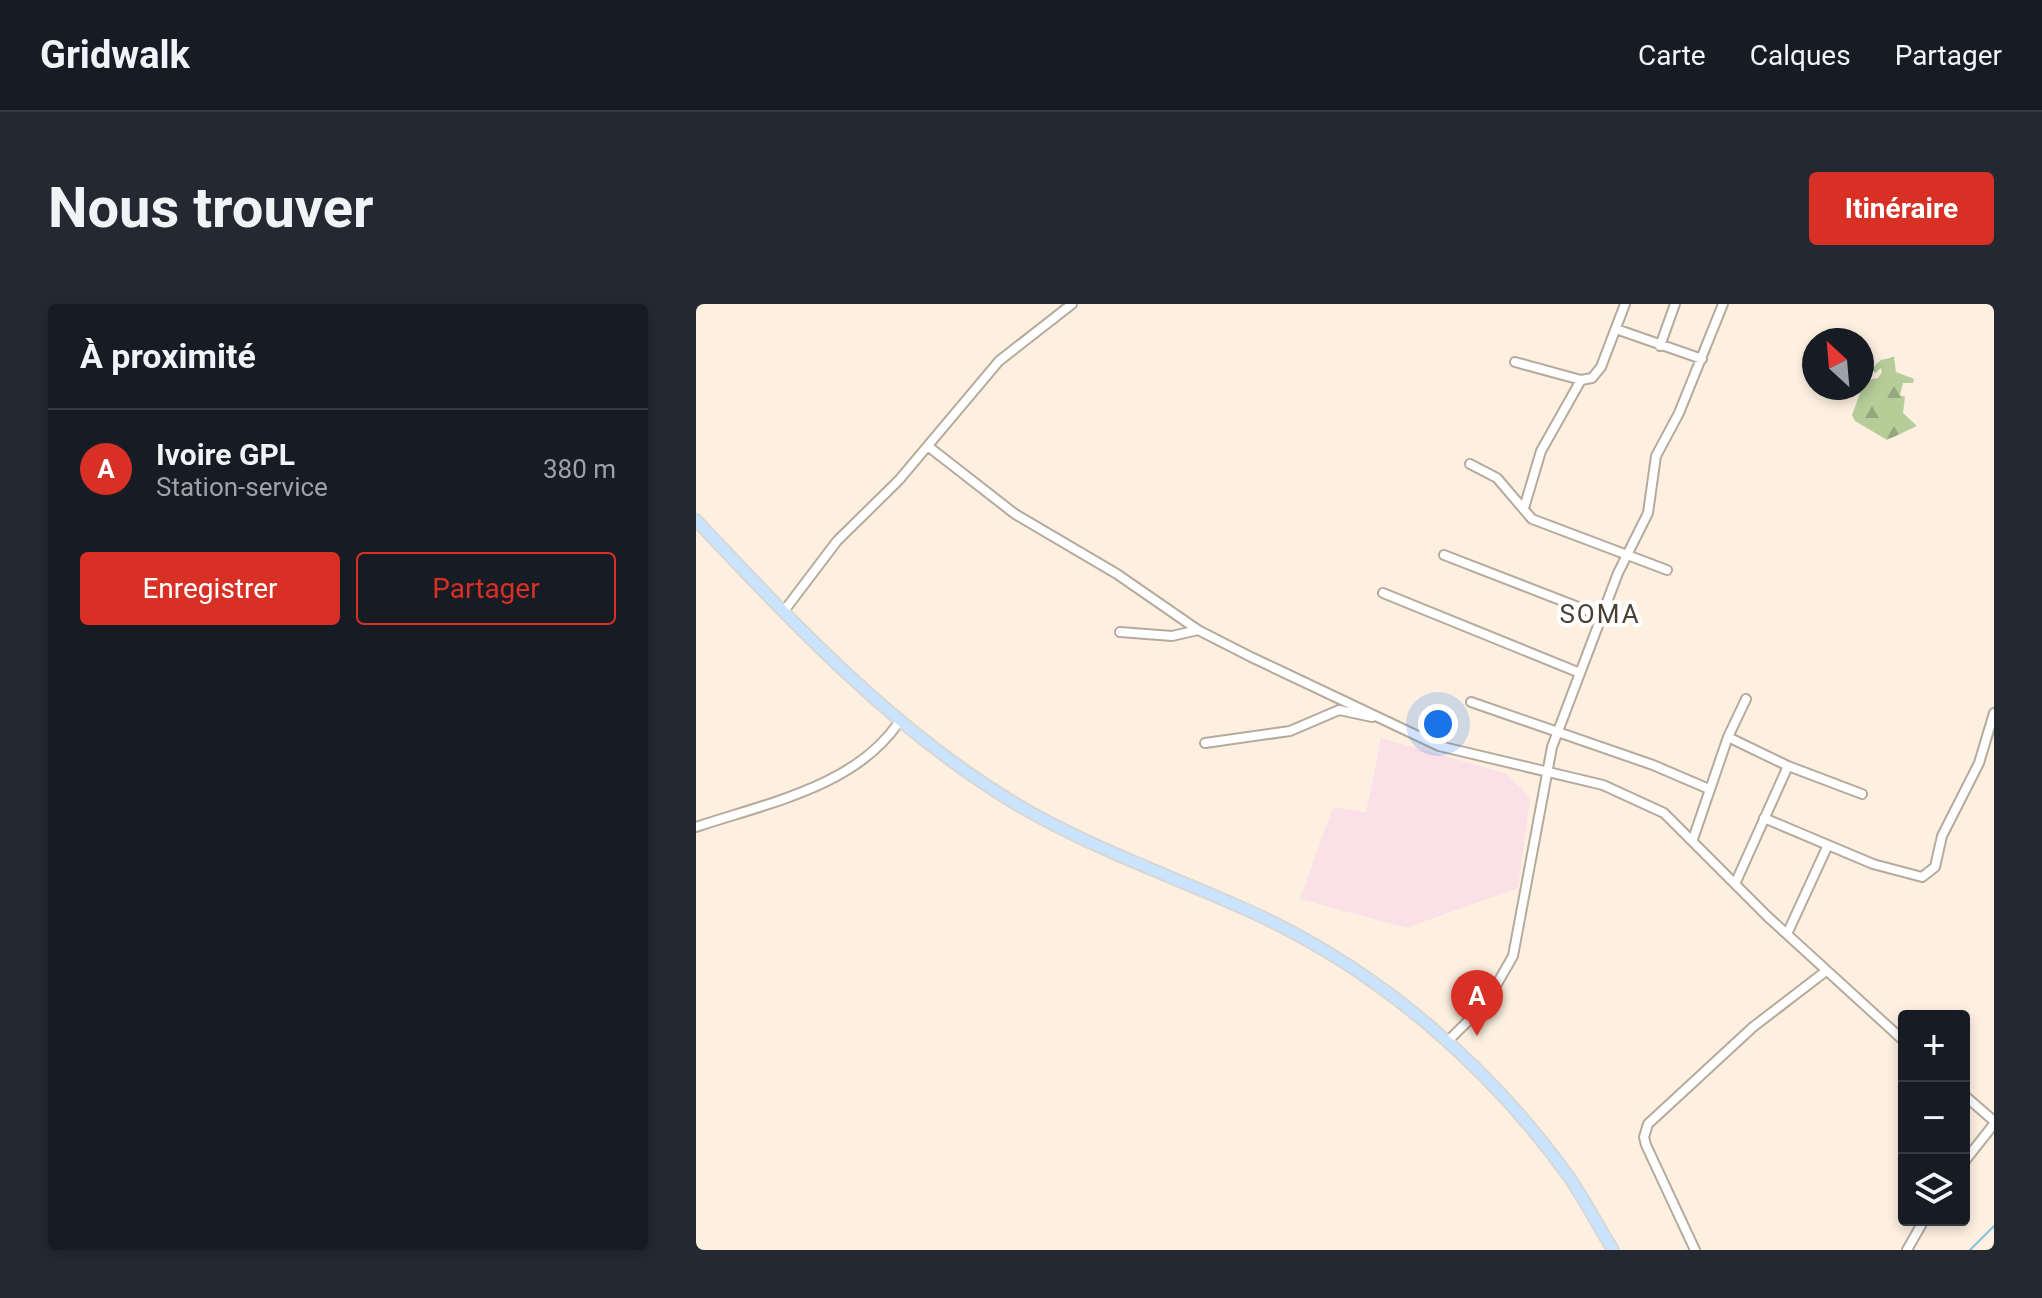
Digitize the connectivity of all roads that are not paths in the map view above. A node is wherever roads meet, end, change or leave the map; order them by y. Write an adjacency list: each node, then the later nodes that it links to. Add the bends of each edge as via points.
1 (1072, 304): 10 (street, via 999,361)
2 (1625, 304): 5 (street)
3 (1675, 304): 6 (street)
4 (1723, 304): 7 (street)
5 (1616, 329): 6 (street); 9 (street, via 1597,373)
6 (1660, 346): 7 (street)
7 (1702, 359): 14 (street, via 1656,456 1648,513)
8 (1515, 362): 9 (street)
9 (1581, 380): 12 (street, via 1541,451)
10 (929, 447): 18 (street, via 837,541); 20 (street, via 1015,514)
11 (1470, 464): 12 (street, via 1497,478)
12 (1524, 508): 14 (street, via 1536,521)
13 (696, 520): 18 (main road)
14 (1626, 554): 16 (street); 19 (street)
15 (1444, 555): 19 (street)
16 (1667, 570)
17 (1383, 593): 22 (street)
18 (784, 611): 27 (main road)
19 (1604, 617): 22 (street)
20 (1198, 630): 21 (street, via 1172,636); 26 (street)
21 (1120, 632)
22 (1580, 673): 28 (street)
23 (1746, 699): 29 (street)
24 (1471, 702): 28 (street)
25 (1994, 713): 38 (street, via 1979,763 1942,836 1931,871 1910,876)
26 (1377, 717): 30 (street, via 1339,710 1290,731); 32 (street, via 1439,746)
27 (899, 722): 36 (street, via 884,744 846,772); 43 (main road, via 1018,805 1327,953)
28 (1557, 733): 32 (street); 33 (street)
29 (1728, 737): 31 (street); 33 (street)
30 (1205, 743)
31 (1788, 766): 34 (street); 35 (street)
32 (1545, 772): 37 (street, via 1621,792 1664,813); 43 (street, via 1513,956 1486,1003)
33 (1709, 789): 37 (street)
34 (1862, 794)
35 (1764, 818): 38 (street); 39 (street)
36 (696, 827)
37 (1693, 839): 39 (street)
38 (1828, 845): 40 (street)
39 (1735, 884): 40 (street)
40 (1787, 934): 41 (street)
41 (1826, 971): 42 (street); 49 (street, via 1753,1027 1648,1124 1646,1145)
42 (1898, 1036)
43 (1448, 1041): 48 (main road, via 1531,1128 1571,1180)
44 (1970, 1101): 45 (street)
45 (1994, 1123): 46 (street)
46 (1970, 1154)
47 (1921, 1226): 50 (street)
48 (1613, 1250)
49 (1695, 1250)
50 (1907, 1250)

